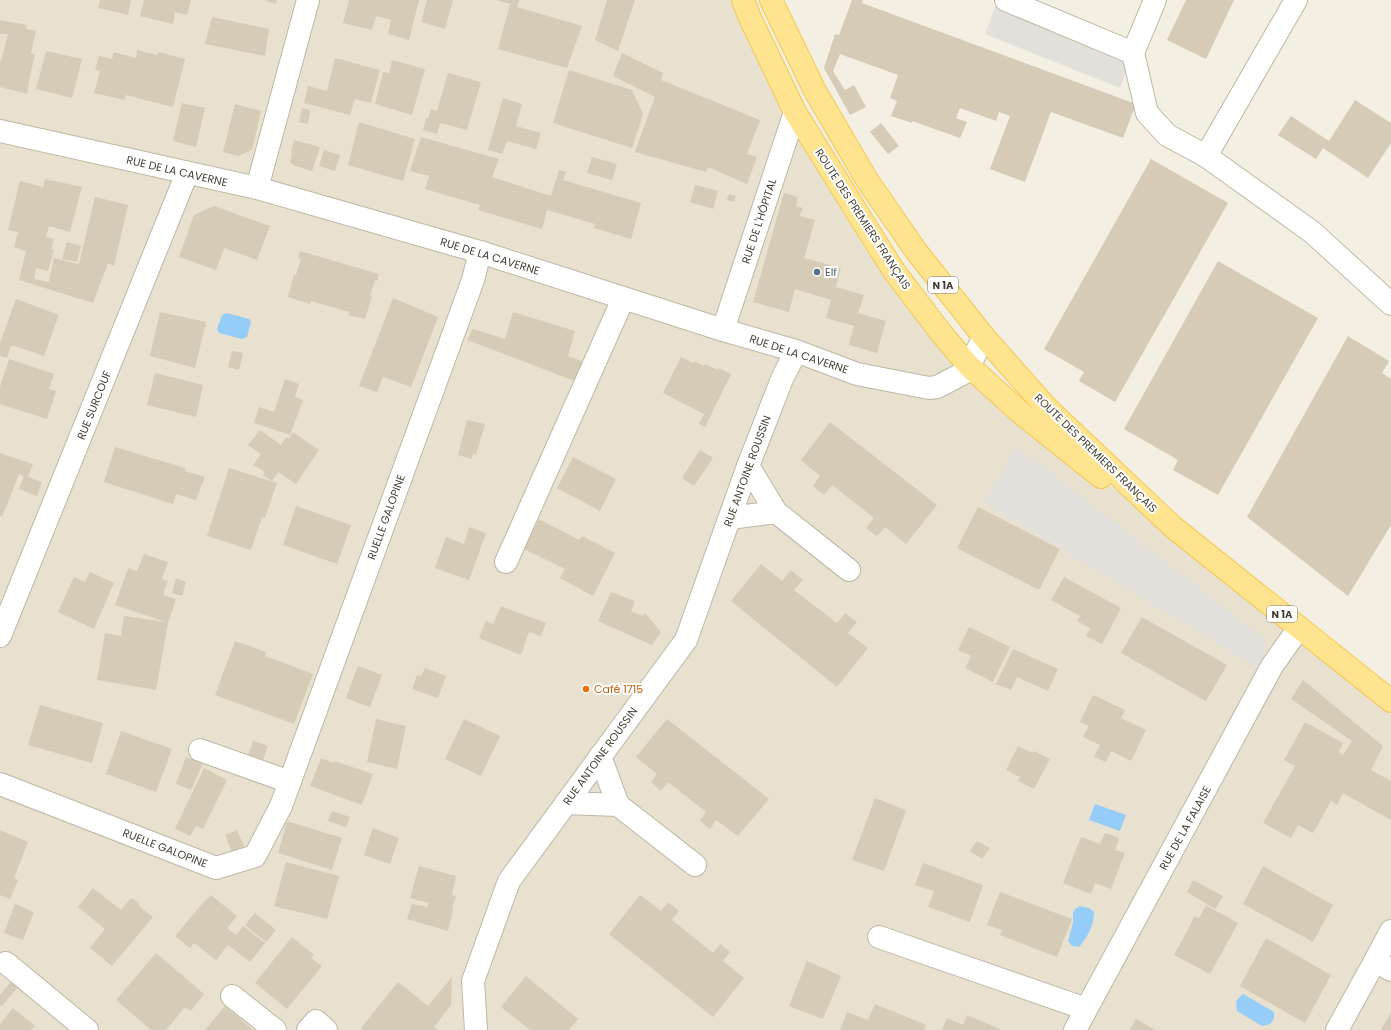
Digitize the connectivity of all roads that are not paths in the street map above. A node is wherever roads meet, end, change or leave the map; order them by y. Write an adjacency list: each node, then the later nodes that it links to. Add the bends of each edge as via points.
1 (308, 0): 12 (street)
2 (743, 0): 8 (main road, ROUTE DES PREMIERS FRANÇAIS / N 1A)
3 (770, 0): 17 (main road, ROUTE DES PREMIERS FRANÇAIS / N 1A, via 816,90 867,180 916,251)
4 (1006, 0): 7 (street)
5 (1155, 0): 7 (street)
6 (1296, 0): 10 (street)
7 (1134, 53): 10 (street, via 1147,113 1167,135)
8 (795, 112): 16 (street, RUE DE L'HÔPITAL); 19 (main road, ROUTE DES PREMIERS FRANÇAIS / N 1A, via 894,271)
9 (0, 131): 11 (street, RUE DE LA CAVERNE)
10 (1206, 156): 15 (street, via 1312,232)
11 (187, 173): 12 (street, RUE DE LA CAVERNE); 27 (street, RUE SURCOUF)
12 (257, 188): 13 (street, RUE DE LA CAVERNE)
13 (480, 252): 14 (street, RUE DE LA CAVERNE); 31 (street, RUELLE GALOPINE, via 473,280)
14 (623, 299): 16 (street, RUE DE LA CAVERNE); 24 (street)
15 (1391, 304)
16 (723, 330): 18 (street, RUE DE LA CAVERNE)
17 (984, 337): 19 (street); 23 (main road, ROUTE DES PREMIERS FRANÇAIS / N 1A, via 1047,408)
18 (796, 351): 19 (street, RUE DE LA CAVERNE, via 857,374 929,388 937,388 962,374); 20 (street, RUE ANTOINE ROUSSIN, via 782,379)
19 (969, 366): 23 (main road, ROUTE DES PREMIERS FRANÇAIS / N 1A, via 1022,414 1096,474)
20 (748, 466): 21 (street); 22 (street, RUE ANTOINE ROUSSIN)
21 (776, 512): 22 (street); 25 (street)
22 (730, 518): 30 (street, RUE ANTOINE ROUSSIN, via 686,640)
23 (1173, 527): 26 (main road, ROUTE DES PREMIERS FRANÇAIS / N 1A)
24 (506, 562)
25 (849, 570)
26 (1299, 628): 28 (main road, ROUTE DES PREMIERS FRANÇAIS / N 1A); 41 (street, RUE DE LA FALAISE, via 1272,666)
27 (0, 636)
28 (1391, 701)
29 (200, 750): 31 (street)
30 (600, 756): 33 (street, RUE ANTOINE ROUSSIN); 34 (street)
31 (290, 782): 32 (street, RUELLE GALOPINE, via 281,806 255,856 216,868)
32 (0, 784)
33 (566, 803): 34 (street); 46 (street, RUE ANTOINE ROUSSIN, via 509,881 473,981)
34 (618, 805): 35 (street)
35 (696, 865)
36 (1391, 931): 39 (street)
37 (879, 937): 41 (street)
38 (6, 963): 42 (street)
39 (1383, 966): 48 (street)
40 (232, 996): 43 (street)
41 (1086, 1009): 47 (street, RUE DE LA FALAISE)
42 (87, 1030)
43 (275, 1030)
44 (308, 1030): 45 (street, via 316,1021)
45 (326, 1030)
46 (476, 1030)
47 (1075, 1030)
48 (1336, 1030)

